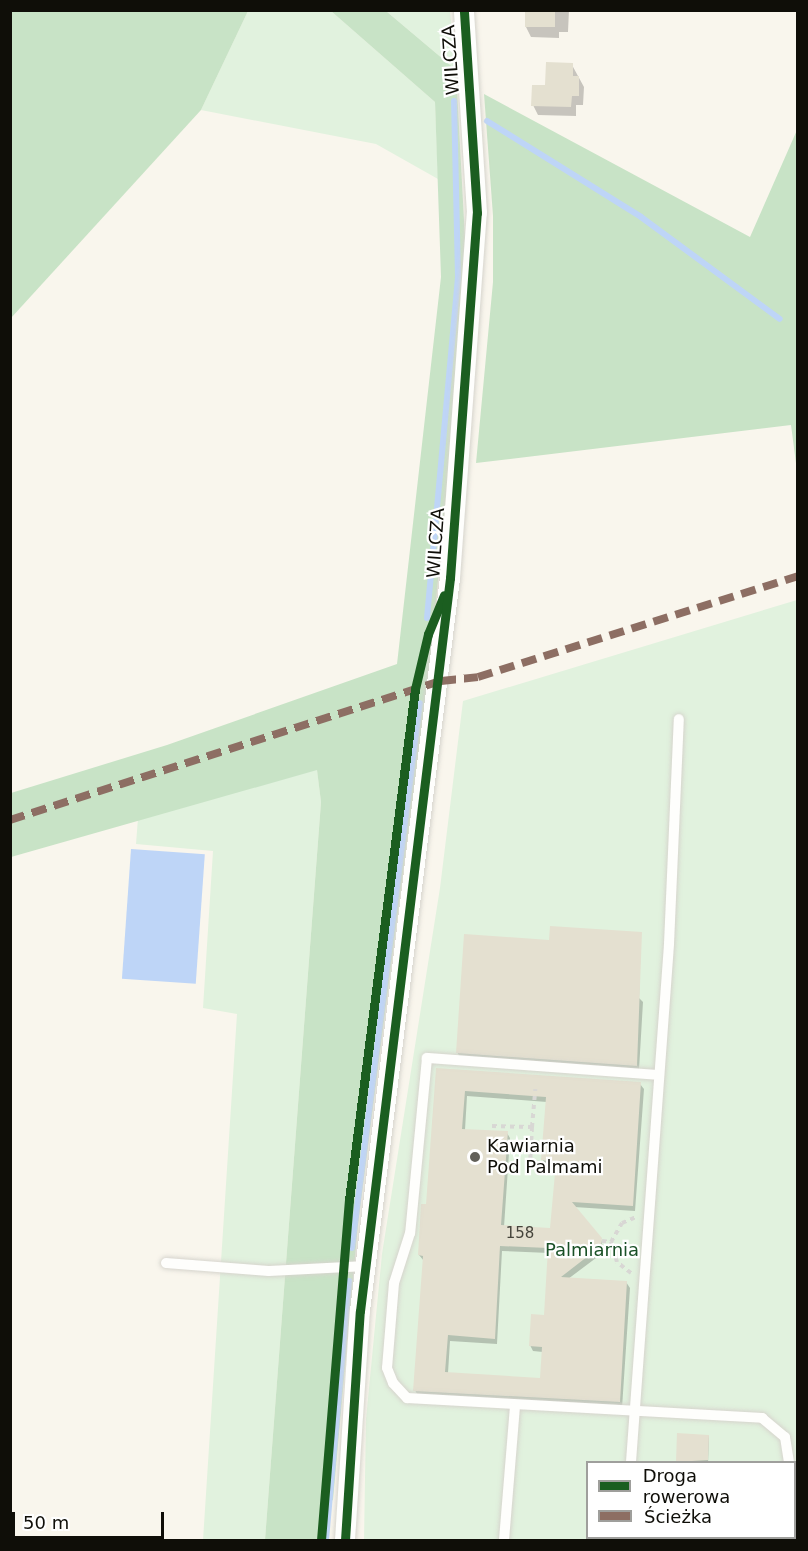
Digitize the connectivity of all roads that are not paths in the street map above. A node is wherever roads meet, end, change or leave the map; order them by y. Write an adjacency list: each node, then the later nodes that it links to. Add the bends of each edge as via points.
1 (464, 10): 5 (street, WILCZA, via 477,213 450,578)
2 (679, 719): 3 (lane)
3 (659, 1075): 6 (lane, via 427,1058 410,1233 394,1283 387,1368 393,1383 407,1398); 7 (lane)
4 (166, 1263): 5 (lane, via 269,1271)
5 (366, 1266): 10 (street, WILCZA)
6 (515, 1407): 7 (lane); 11 (lane)
7 (634, 1412): 8 (lane); 9 (lane, via 762,1418 785,1437)
8 (631, 1461)
9 (789, 1461)
10 (345, 1540)
11 (504, 1540)

